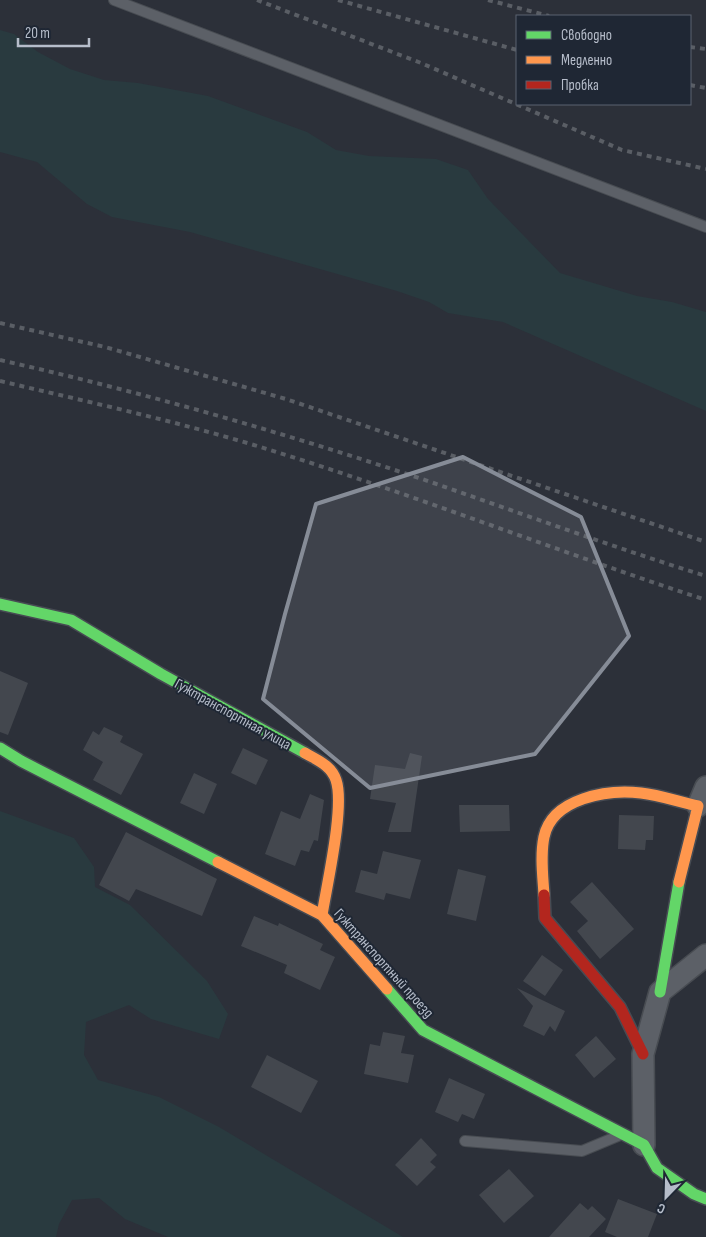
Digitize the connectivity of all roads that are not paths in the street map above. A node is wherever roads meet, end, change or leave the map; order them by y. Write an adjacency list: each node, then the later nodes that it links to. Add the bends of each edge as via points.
1 (114, 0): 2 (lane)
2 (706, 227)
3 (0, 604): 6 (street, Гужтранспортная улица, via 72,620 161,674 327,765 336,779 340,800)
4 (0, 748): 6 (street, Гужтранспортный проезд)
5 (702, 796): 8 (street, via 676,897); 9 (street, via 618,793 595,796 556,814 544,836 545,918 620,1007)
6 (322, 915): 10 (street, Гужтранспортный проезд, via 423,1030)
7 (706, 955): 8 (street)
8 (660, 992): 9 (street)
9 (643, 1054): 12 (street)
10 (623, 1134): 11 (lane, via 582,1151); 12 (street, Гужтранспортный проезд)
11 (465, 1141)
12 (644, 1145): 13 (street, via 656,1168)
13 (706, 1199)

